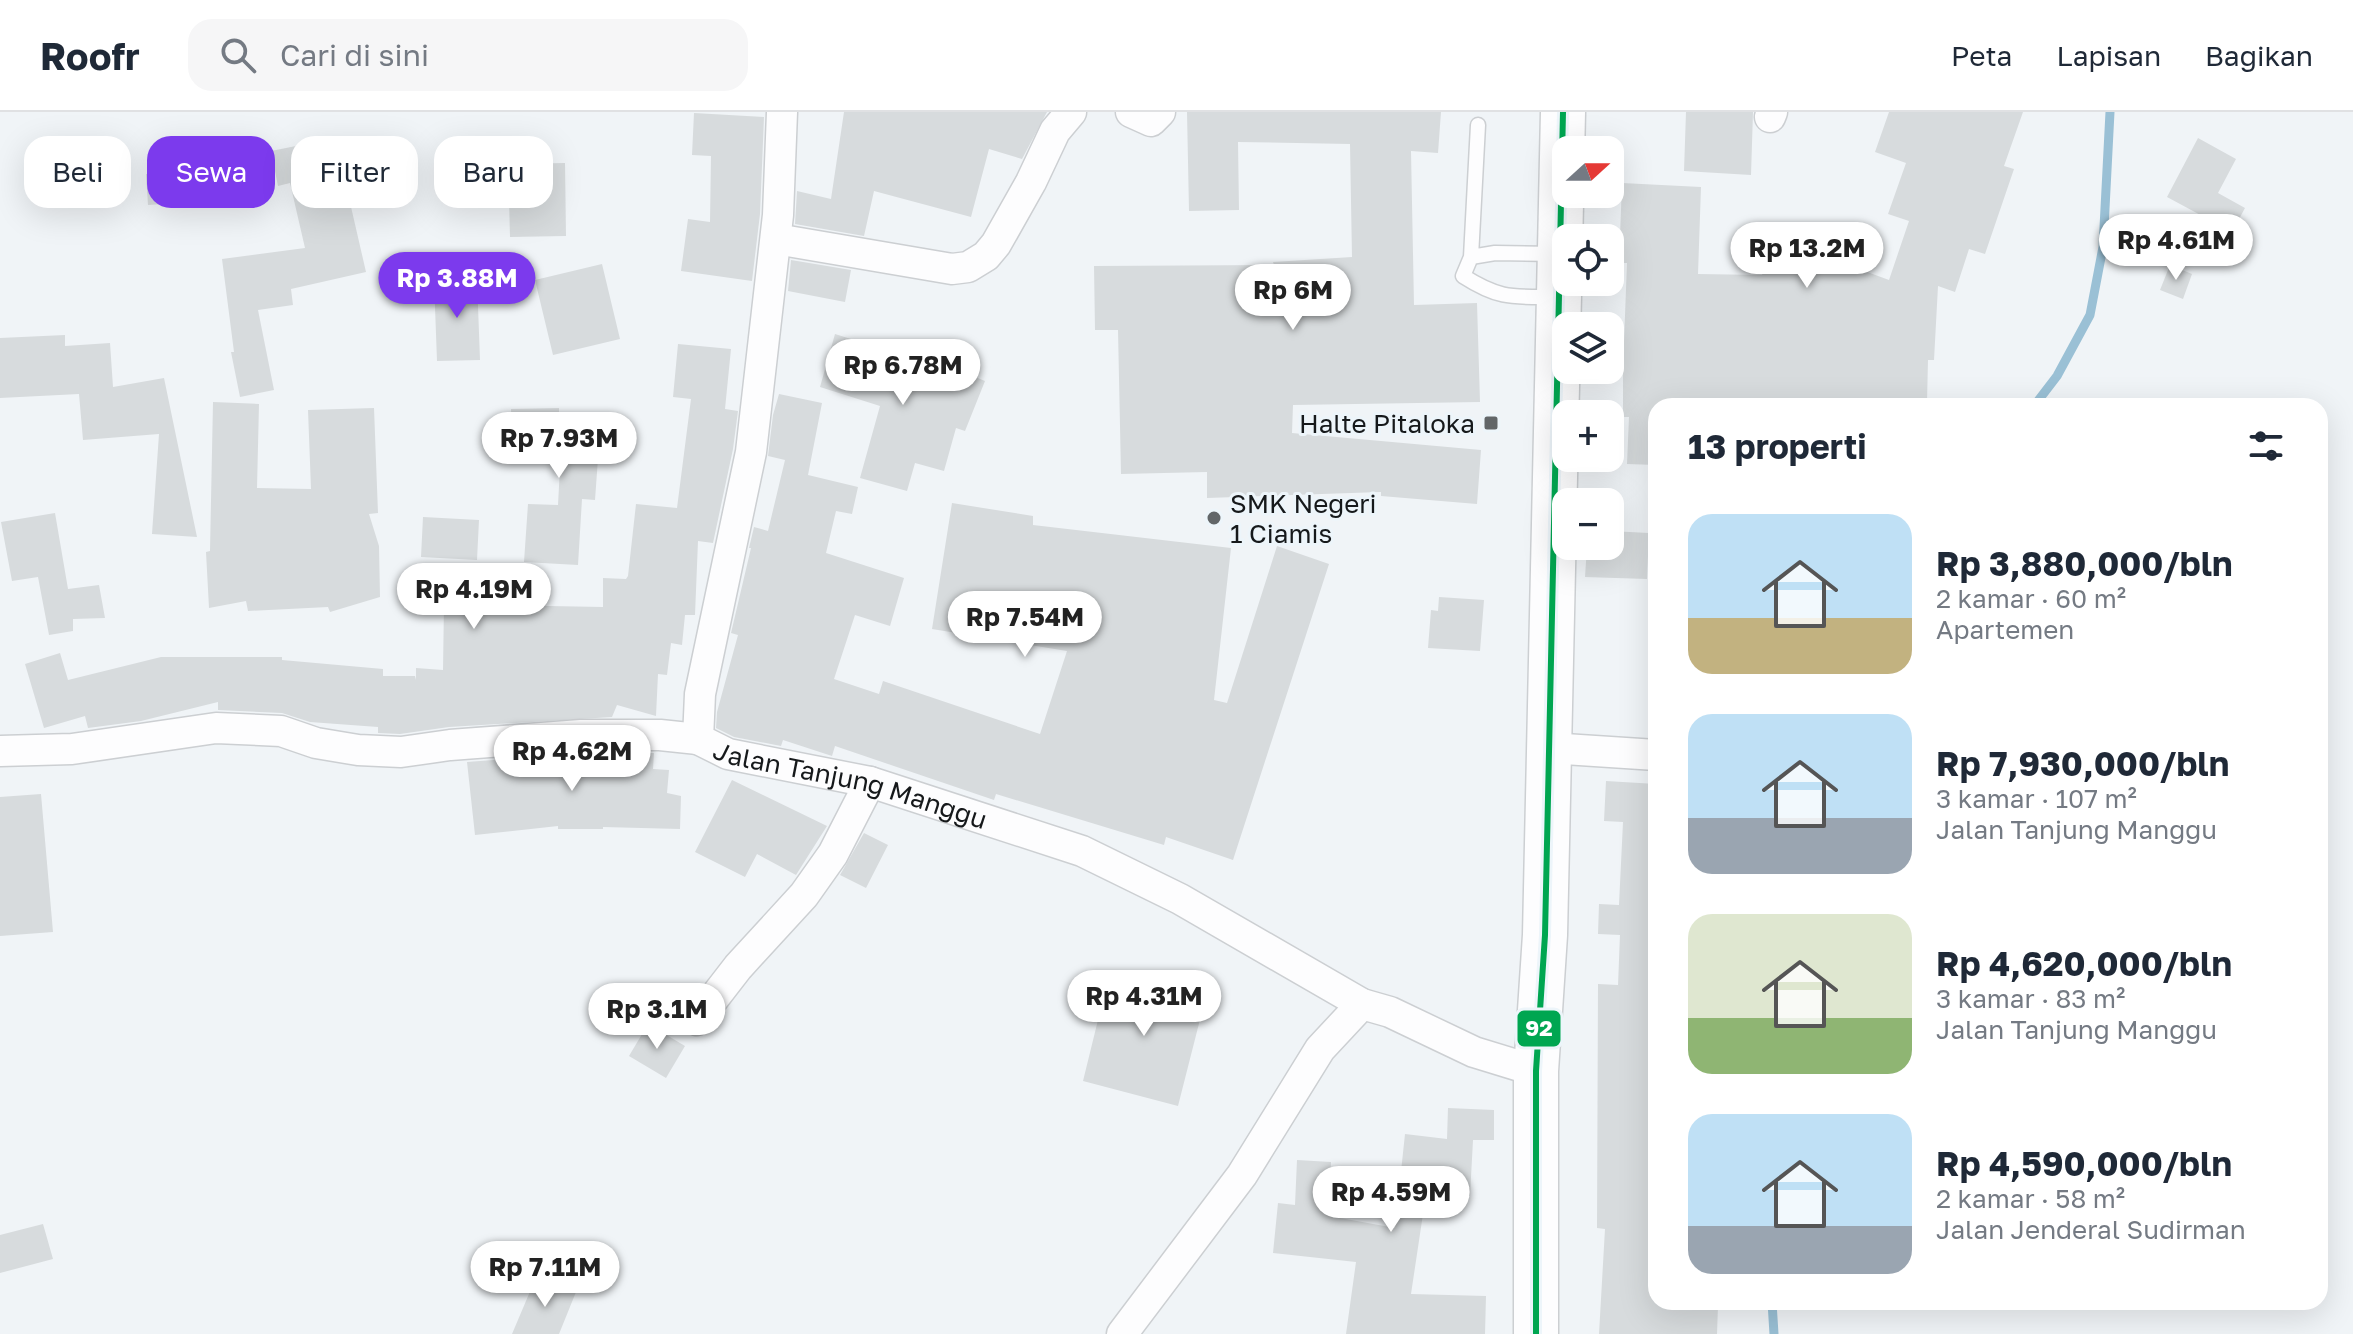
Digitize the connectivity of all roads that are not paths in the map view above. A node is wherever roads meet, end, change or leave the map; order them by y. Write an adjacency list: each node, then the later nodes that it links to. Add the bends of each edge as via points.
1 (782, 112): 8 (street, Jalan Tanjung Manggu)
2 (1071, 112): 8 (street, via 1055,131 996,244 968,267)
3 (1131, 112): 4 (street, via 1151,121)
4 (1160, 112)
5 (1563, 112): 7 (highway)
6 (1478, 125): 10 (lane)
7 (1560, 224)
8 (776, 239): 12 (street, Jalan Tanjung Manggu, via 751,452 706,665)
9 (1552, 254): 10 (lane)
10 (1471, 257): 11 (lane, via 1463,276 1487,292)
11 (1558, 297): 13 (highway)
12 (698, 739): 14 (street, via 581,735 401,752 316,743 281,731 216,728 72,749); 16 (street, Jalan Tanjung Manggu, via 728,754)
13 (1549, 748): 15 (street); 19 (highway)
14 (0, 751)
15 (1648, 754)
16 (870, 782): 17 (street, Jalan Tanjung Manggu, via 1082,851 1180,899); 18 (street, via 833,854 804,895)
17 (1362, 1004): 19 (street, Jalan Tanjung Manggu, via 1474,1052); 20 (street, via 1320,1049 1242,1175)
18 (697, 1020)
19 (1536, 1071): 21 (highway)
20 (1122, 1334)
21 (1536, 1334)

